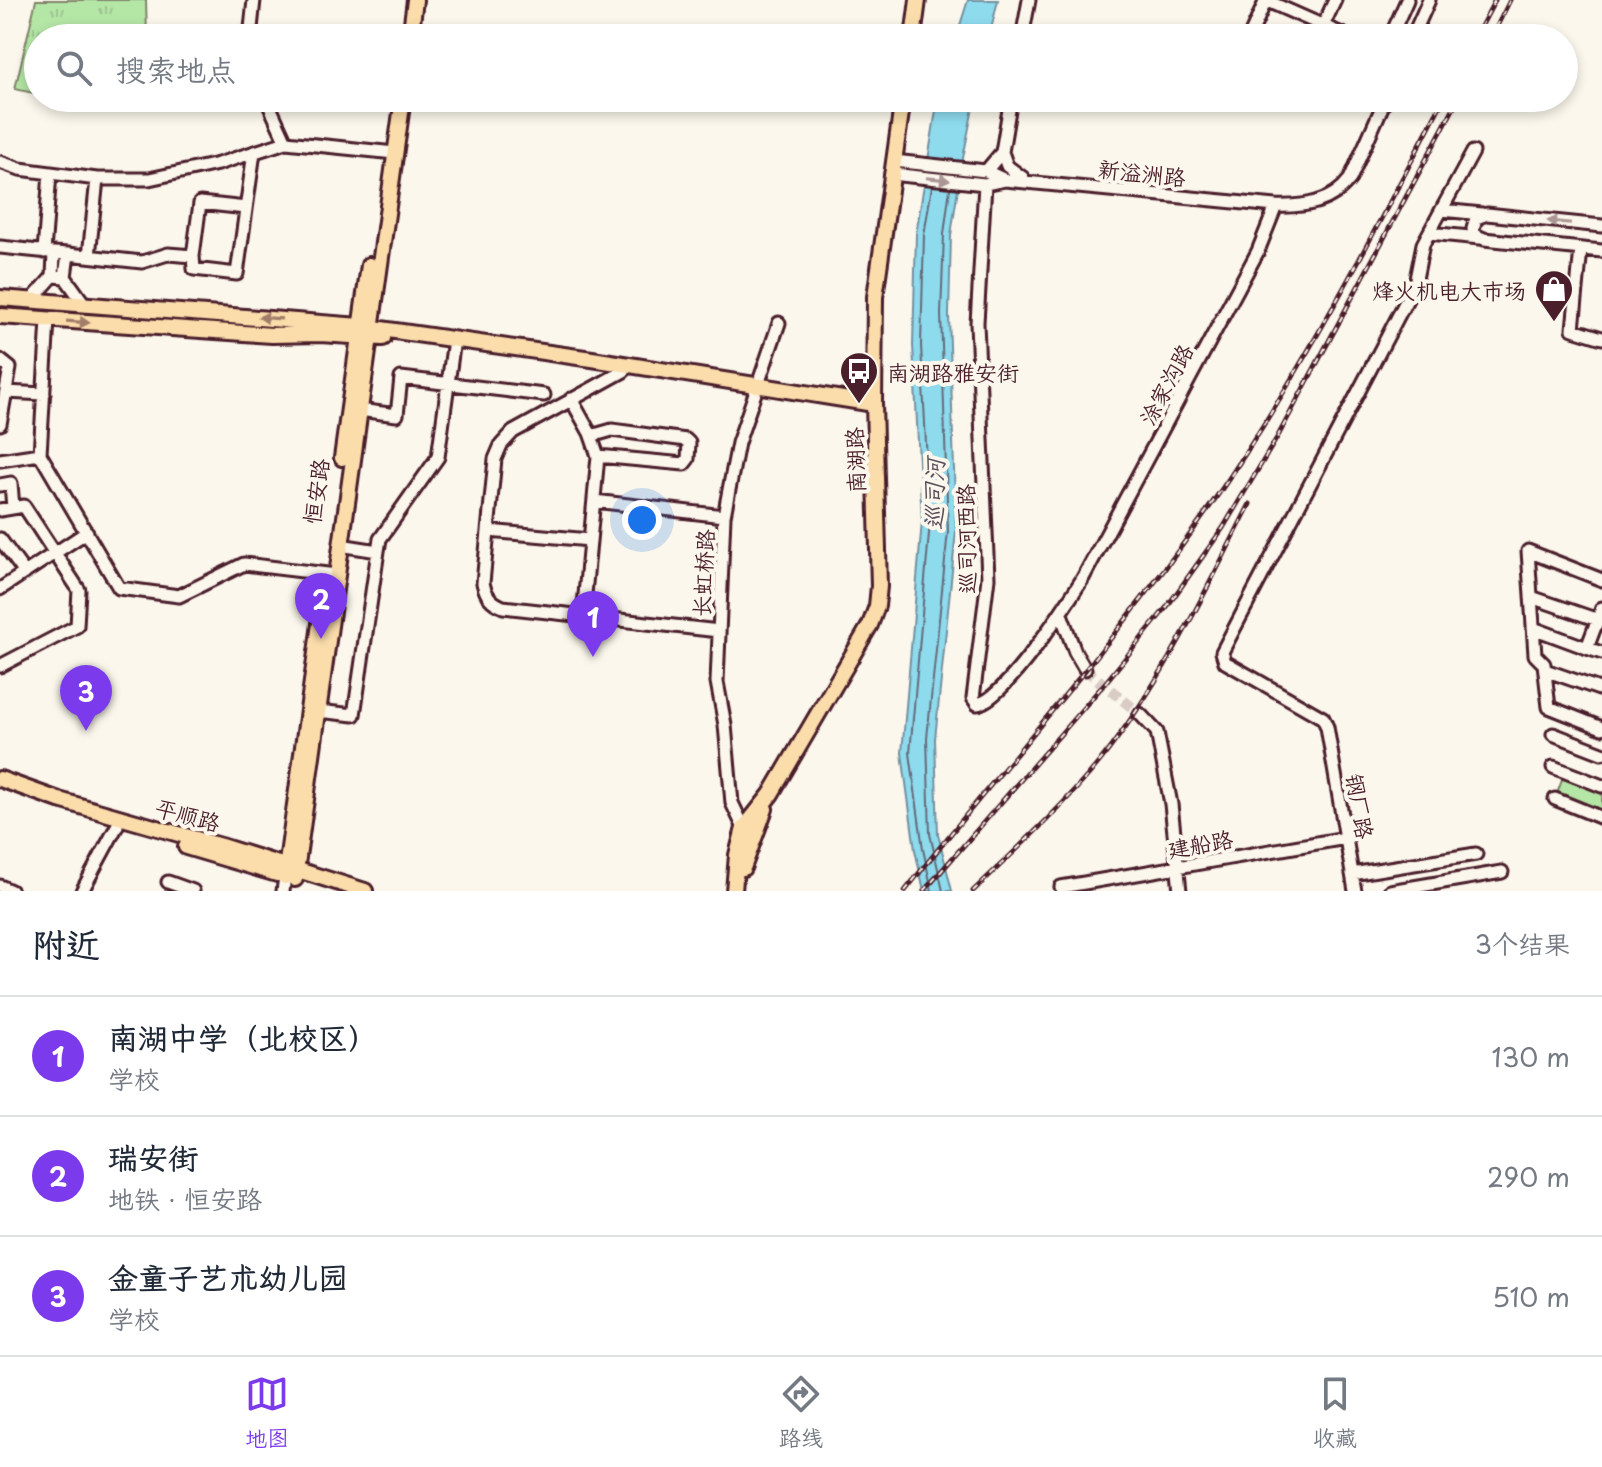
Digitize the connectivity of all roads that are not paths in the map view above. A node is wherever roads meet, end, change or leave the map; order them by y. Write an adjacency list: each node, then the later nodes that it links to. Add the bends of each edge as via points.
1 (254, 0): 10 (street)
2 (406, 0): 11 (main road)
3 (415, 0): 12 (main road)
4 (918, 0): 13 (main road)
5 (1029, 0): 14 (street)
6 (1266, 0): 15 (street); 16 (street)
7 (1335, 0): 17 (street)
8 (1407, 0): 18 (street)
9 (1429, 0): 19 (street)
10 (251, 24)
11 (403, 24)
12 (412, 24)
13 (915, 24)
14 (1025, 24)
15 (1255, 24)
16 (1319, 24)
17 (1324, 24)
18 (1396, 24)
19 (1418, 24)
20 (272, 112): 26 (street)
21 (393, 112): 30 (main road, 恒安路)
22 (400, 112): 30 (main road, 恒安路)
23 (901, 112): 32 (main road, 南湖路)
24 (1009, 112): 28 (street)
25 (1380, 112): 37 (street, via 1343,187 1318,202)
26 (286, 142): 27 (street); 30 (street)
27 (254, 152): 35 (street, via 149,179); 38 (street)
28 (1002, 152): 34 (street); 36 (street, via 1012,172)
29 (1473, 152): 39 (street)
30 (391, 153): 58 (main road, 恒安路)
31 (0, 162): 33 (street)
32 (893, 168): 34 (street, 新溢洲路); 69 (main road, 南湖路, via 875,297)
33 (50, 173): 35 (street); 47 (street)
34 (986, 177): 36 (street, 新溢洲路); 104 (street, 巡司河西路, via 977,323 988,578)
35 (97, 179): 49 (street)
36 (1029, 181): 37 (street, 新溢洲路)
37 (1276, 206): 93 (street, 涂家沟路, via 1258,251)
38 (246, 208): 50 (street, via 200,203); 50 (street, via 237,274 194,269)
39 (1442, 210): 40 (street); 42 (street)
40 (1487, 214): 41 (street, one-way to 40); 43 (street, via 1473,223 1475,235)
41 (1602, 226)
42 (1429, 233): 43 (street); 119 (street, 钢厂路, via 1415,284 1222,652 1225,662 1323,718)
43 (1484, 239): 45 (street)
44 (0, 247): 47 (street)
45 (1581, 249): 46 (street); 59 (street, via 1573,329)
46 (1602, 251)
47 (49, 252): 48 (street); 51 (street)
48 (68, 254): 49 (street); 51 (street)
49 (89, 256): 50 (street, via 142,262 168,254)
50 (193, 256)
51 (59, 277): 53 (street); 54 (street)
52 (0, 298): 53 (main road)
53 (31, 301): 54 (main road)
54 (85, 305): 58 (main road, one-way to 54)
55 (0, 316): 56 (main road)
56 (48, 320): 58 (main road, one-way to 58, via 272,335); 66 (street)
57 (779, 323): 64 (street, 长虹桥路)
58 (364, 331): 60 (main road); 64 (main road); 70 (main road, 恒安路); 89 (main road, 恒安路)
59 (1602, 338)
60 (453, 347): 62 (main road); 63 (street)
61 (0, 360): 65 (street, via 10,368)
62 (624, 371): 64 (main road); 68 (street)
63 (448, 384): 67 (street); 70 (street, via 401,378 397,415); 86 (street, via 438,457 380,539)
64 (756, 388): 69 (main road); 80 (street, 长虹桥路, via 738,443)
65 (6, 392): 66 (street); 71 (street)
66 (44, 394): 73 (street)
67 (544, 395)
68 (571, 399): 72 (street); 81 (street, via 513,432 501,445)
69 (874, 408): 114 (main road, 南湖路, via 877,606)
70 (359, 410): 85 (main road, 恒安路)
71 (0, 424)
72 (591, 436): 74 (street); 74 (street, via 612,430 689,443 684,464)
73 (40, 454): 75 (street); 82 (street)
74 (598, 456): 77 (street)
75 (0, 460)
76 (0, 485): 78 (street, via 11,483)
77 (594, 501): 80 (street); 84 (street)
78 (13, 508): 79 (street); 87 (street, via 24,506)
79 (0, 510)
80 (724, 516): 97 (street, 长虹桥路)
81 (488, 531): 84 (street); 94 (street, via 483,583 494,603)
82 (87, 532): 87 (street); 89 (street, via 119,588 179,596 244,564)
83 (0, 539): 88 (street)
84 (590, 540): 94 (street)
85 (340, 545): 86 (street); 89 (main road, 恒安路)
86 (378, 551): 105 (street, via 354,715)
87 (55, 553): 88 (street); 100 (street, via 79,590 77,626)
88 (25, 573): 91 (street)
89 (331, 575): 105 (main road, 恒安路); 125 (main road, 恒安路)
90 (1602, 580): 92 (street, via 1528,551)
91 (0, 589)
92 (1531, 597): 95 (street); 96 (street)
93 (1061, 614): 101 (street); 104 (street, 涂家沟路, via 995,694 985,703)
94 (583, 616): 97 (street)
95 (1600, 616): 98 (street)
96 (1533, 628): 98 (street); 102 (street, via 1535,655)
97 (719, 631): 118 (street, 长虹桥路, via 717,682 729,783)
98 (1587, 648): 99 (street)
99 (1602, 653)
100 (0, 666)
101 (1085, 669)
102 (1545, 670): 103 (street); 107 (street, via 1549,707)
103 (1602, 690)
104 (974, 701)
105 (318, 711): 125 (main road, 恒安路)
106 (1140, 714): 122 (street, via 1157,732)
107 (1602, 728)
108 (1553, 734): 109 (street)
109 (1602, 753)
110 (1553, 767): 113 (street)
111 (0, 779): 125 (main road, 平顺路, via 221,846)
112 (0, 786): 117 (main road, 平顺路)
113 (1602, 786)
114 (771, 794): 118 (main road, 南湖路); 136 (main road, 南湖路, via 745,858)
115 (1555, 799): 116 (street)
116 (1602, 818)
117 (117, 826): 125 (main road, 平顺路); 131 (street)
118 (744, 828): 135 (main road, 南湖路)
119 (1346, 838): 122 (street, 建船路); 124 (street, 钢厂路)
120 (1476, 854): 121 (street)
121 (1422, 864): 124 (street); 129 (street)
122 (1178, 867): 128 (street, 建船路); 137 (street)
123 (1502, 872): 129 (street)
124 (1352, 874): 138 (street, 钢厂路)
125 (290, 879): 133 (main road, 平顺路); 134 (main road, 平顺路)
126 (168, 882): 132 (street)
127 (0, 886): 130 (street)
128 (1061, 887)
129 (1426, 888): 139 (street)
130 (11, 891)
131 (82, 891)
132 (193, 891)
133 (335, 891)
134 (365, 891)
135 (734, 891)
136 (740, 891)
137 (1180, 891)
138 (1355, 891)
139 (1390, 891)

